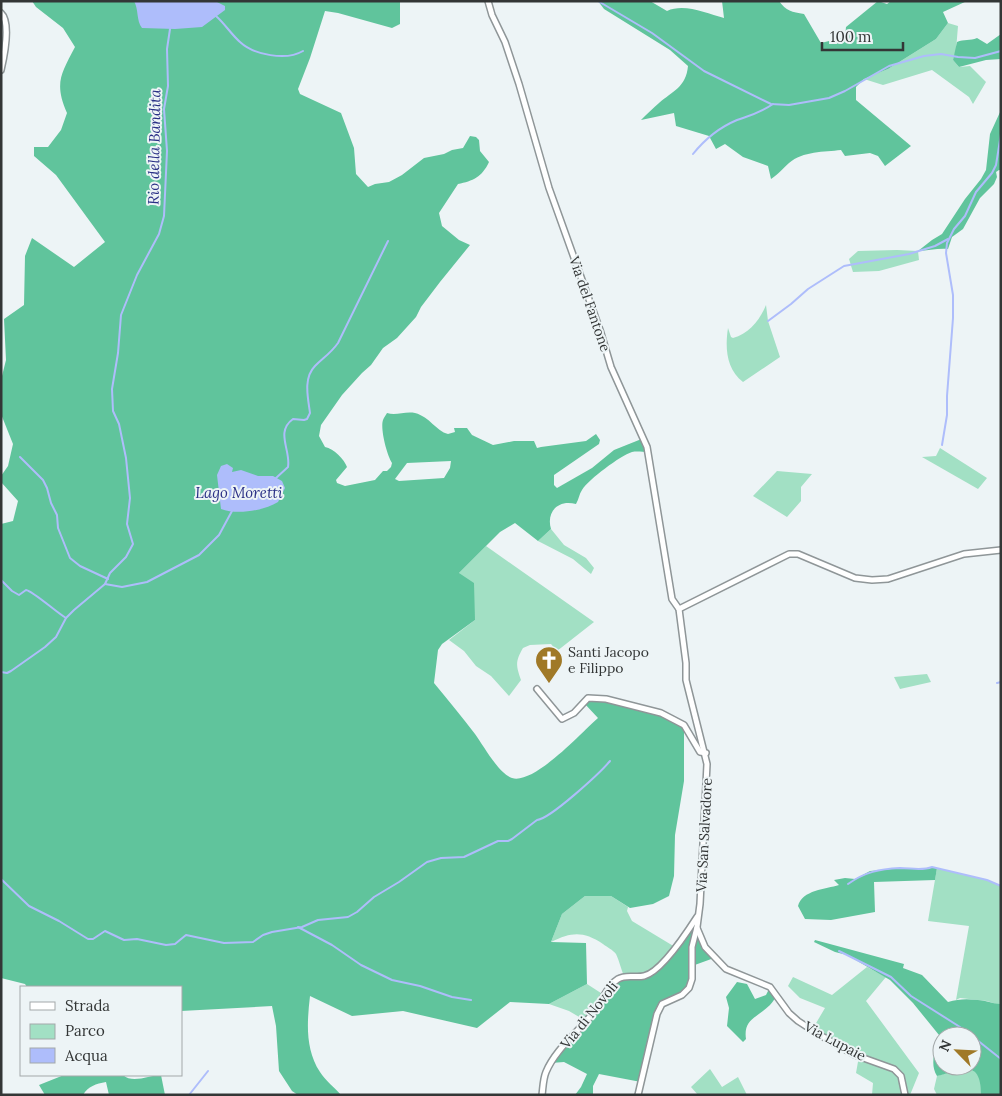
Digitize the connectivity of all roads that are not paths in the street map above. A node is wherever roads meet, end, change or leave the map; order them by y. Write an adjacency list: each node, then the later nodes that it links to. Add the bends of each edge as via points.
1 (488, 1): 5 (street, Via del Fantone, via 519,84 549,188 612,367 647,447 672,599)
2 (1, 13): 3 (street, via 7,26)
3 (1, 70)
4 (1001, 550): 5 (street, via 964,554 888,579 872,580 855,578 798,554 789,554)
5 (680, 608): 7 (street, Via San Salvadore, via 686,680)
6 (536, 689): 7 (street, via 562,719 574,713 588,698 606,699 661,714 684,725 700,752)
7 (706, 753): 8 (street, Via San Salvadore, via 708,781)
8 (697, 916): 9 (street, Via Lupaie); 10 (street, Via di Novoli, via 666,959 650,973 624,976 608,989 591,1016 551,1063)
9 (697, 927): 11 (street, Via Lupaie, via 689,988 662,1004 657,1014); 12 (street, Via Lupaie, via 706,947 726,969 770,987 798,1021 818,1034 855,1055 894,1069 901,1076)
10 (542, 1095)
11 (638, 1095)
12 (905, 1095)

